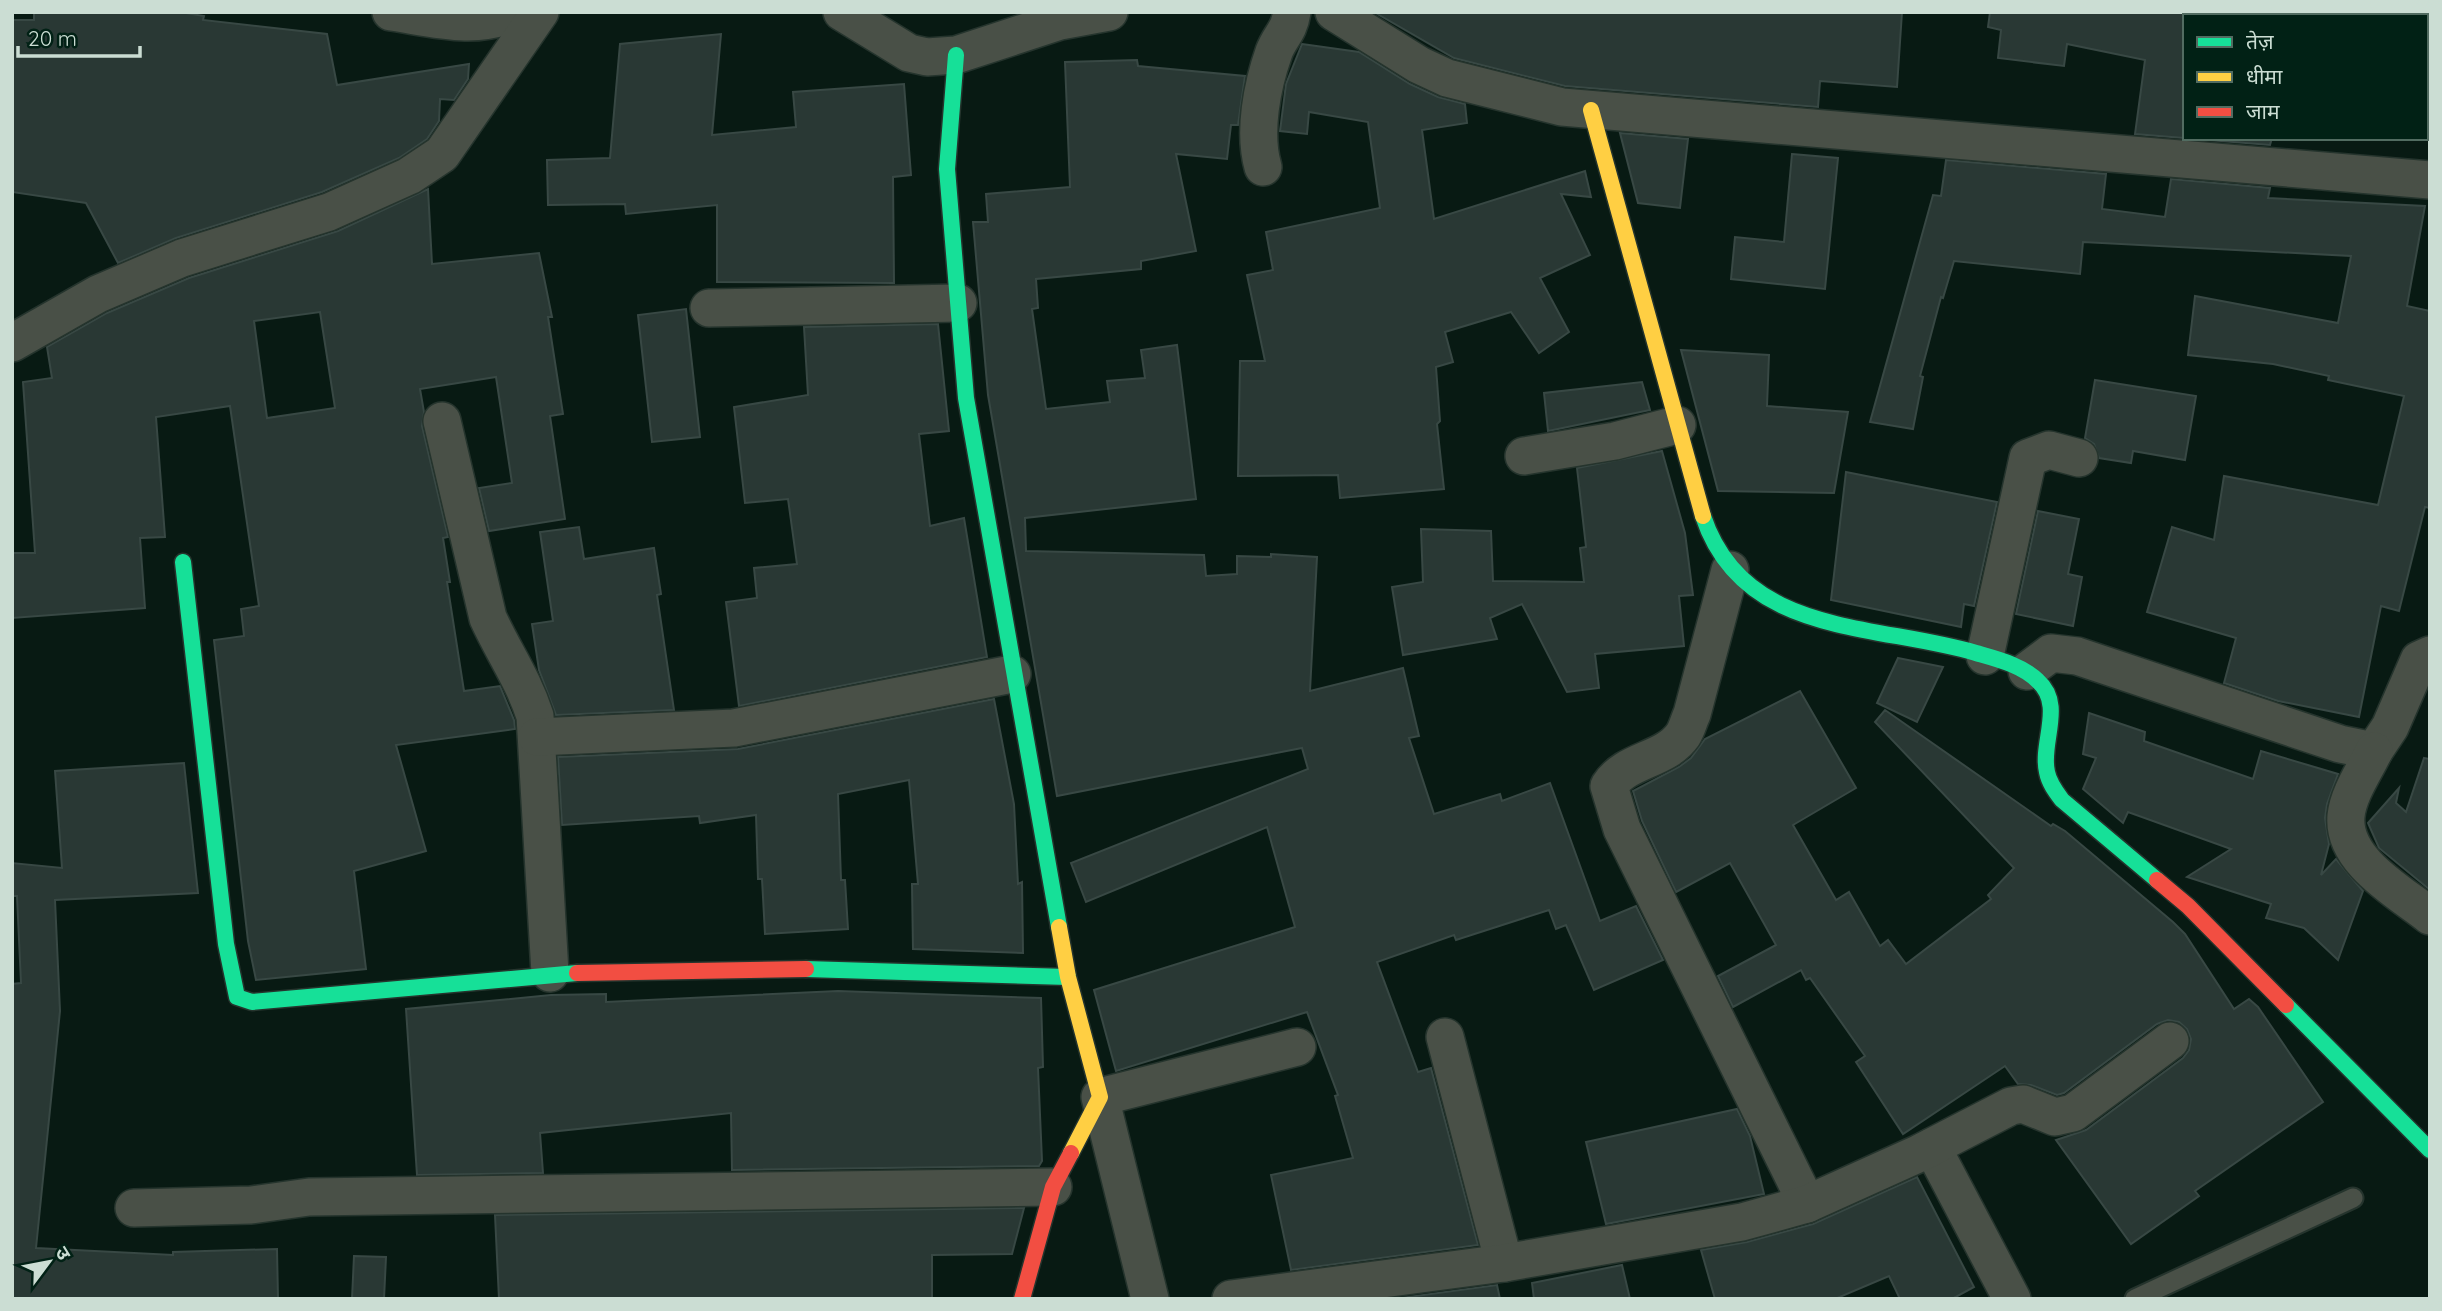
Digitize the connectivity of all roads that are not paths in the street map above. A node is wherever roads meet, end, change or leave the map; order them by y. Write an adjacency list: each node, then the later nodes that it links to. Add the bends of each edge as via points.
1 (391, 12): 2 (street, via 463,22 498,21)
2 (514, 12)
3 (540, 12): 14 (street, via 442,154 409,176 329,212 158,268 98,293)
4 (842, 12): 8 (street, via 909,53)
5 (1292, 12): 10 (street, via 1290,29 1275,49 1266,81 1259,120)
6 (1334, 12): 9 (street, via 1447,78)
7 (1096, 13): 8 (street)
8 (956, 55): 12 (street, via 947,169)
9 (1591, 110): 11 (street); 16 (street)
10 (1263, 167)
11 (2430, 180)
12 (958, 303): 13 (street); 24 (street, via 966,398)
13 (709, 308)
14 (12, 343)
15 (442, 421): 25 (street, via 488,618 524,682)
16 (1677, 425): 17 (street); 20 (street, via 1709,529)
17 (1524, 456)
18 (2079, 458): 22 (street, via 2049,450 2028,458)
19 (183, 562): 28 (street, via 226,944 237,997 252,1002)
20 (1730, 570): 22 (street, via 1750,587 1814,618); 38 (street, via 1683,736 1616,775 1609,786 1622,829)
21 (2430, 655): 26 (street, via 2419,660 2390,727)
22 (1985, 656): 23 (street)
23 (2027, 671): 26 (street, via 2051,653 2077,656 2340,744); 35 (street, via 2050,699 2046,768 2062,800 2188,906)
24 (1012, 674): 25 (street, via 734,728); 29 (street)
25 (537, 737): 28 (street)
26 (2374, 751): 27 (street, via 2346,814 2347,836 2363,862)
27 (2430, 916)
28 (550, 973): 29 (street, via 836,968)
29 (1068, 977): 33 (street)
30 (1445, 1037): 40 (street)
31 (2170, 1041): 34 (street, via 2073,1113 2056,1117 2022,1104 2011,1106)
32 (1297, 1047): 33 (street)
33 (1100, 1097): 36 (street); 42 (street)
34 (1932, 1147): 38 (street); 44 (street)
35 (2430, 1150)
36 (1053, 1187): 39 (street, via 309,1197 251,1205); 41 (street)
37 (2353, 1198): 45 (lane)
38 (1807, 1205): 40 (street, via 1742,1222)
39 (134, 1208)
40 (1504, 1264): 43 (street)
41 (1021, 1299)
42 (1150, 1299)
43 (1231, 1299)
44 (2012, 1299)
45 (2135, 1299)

